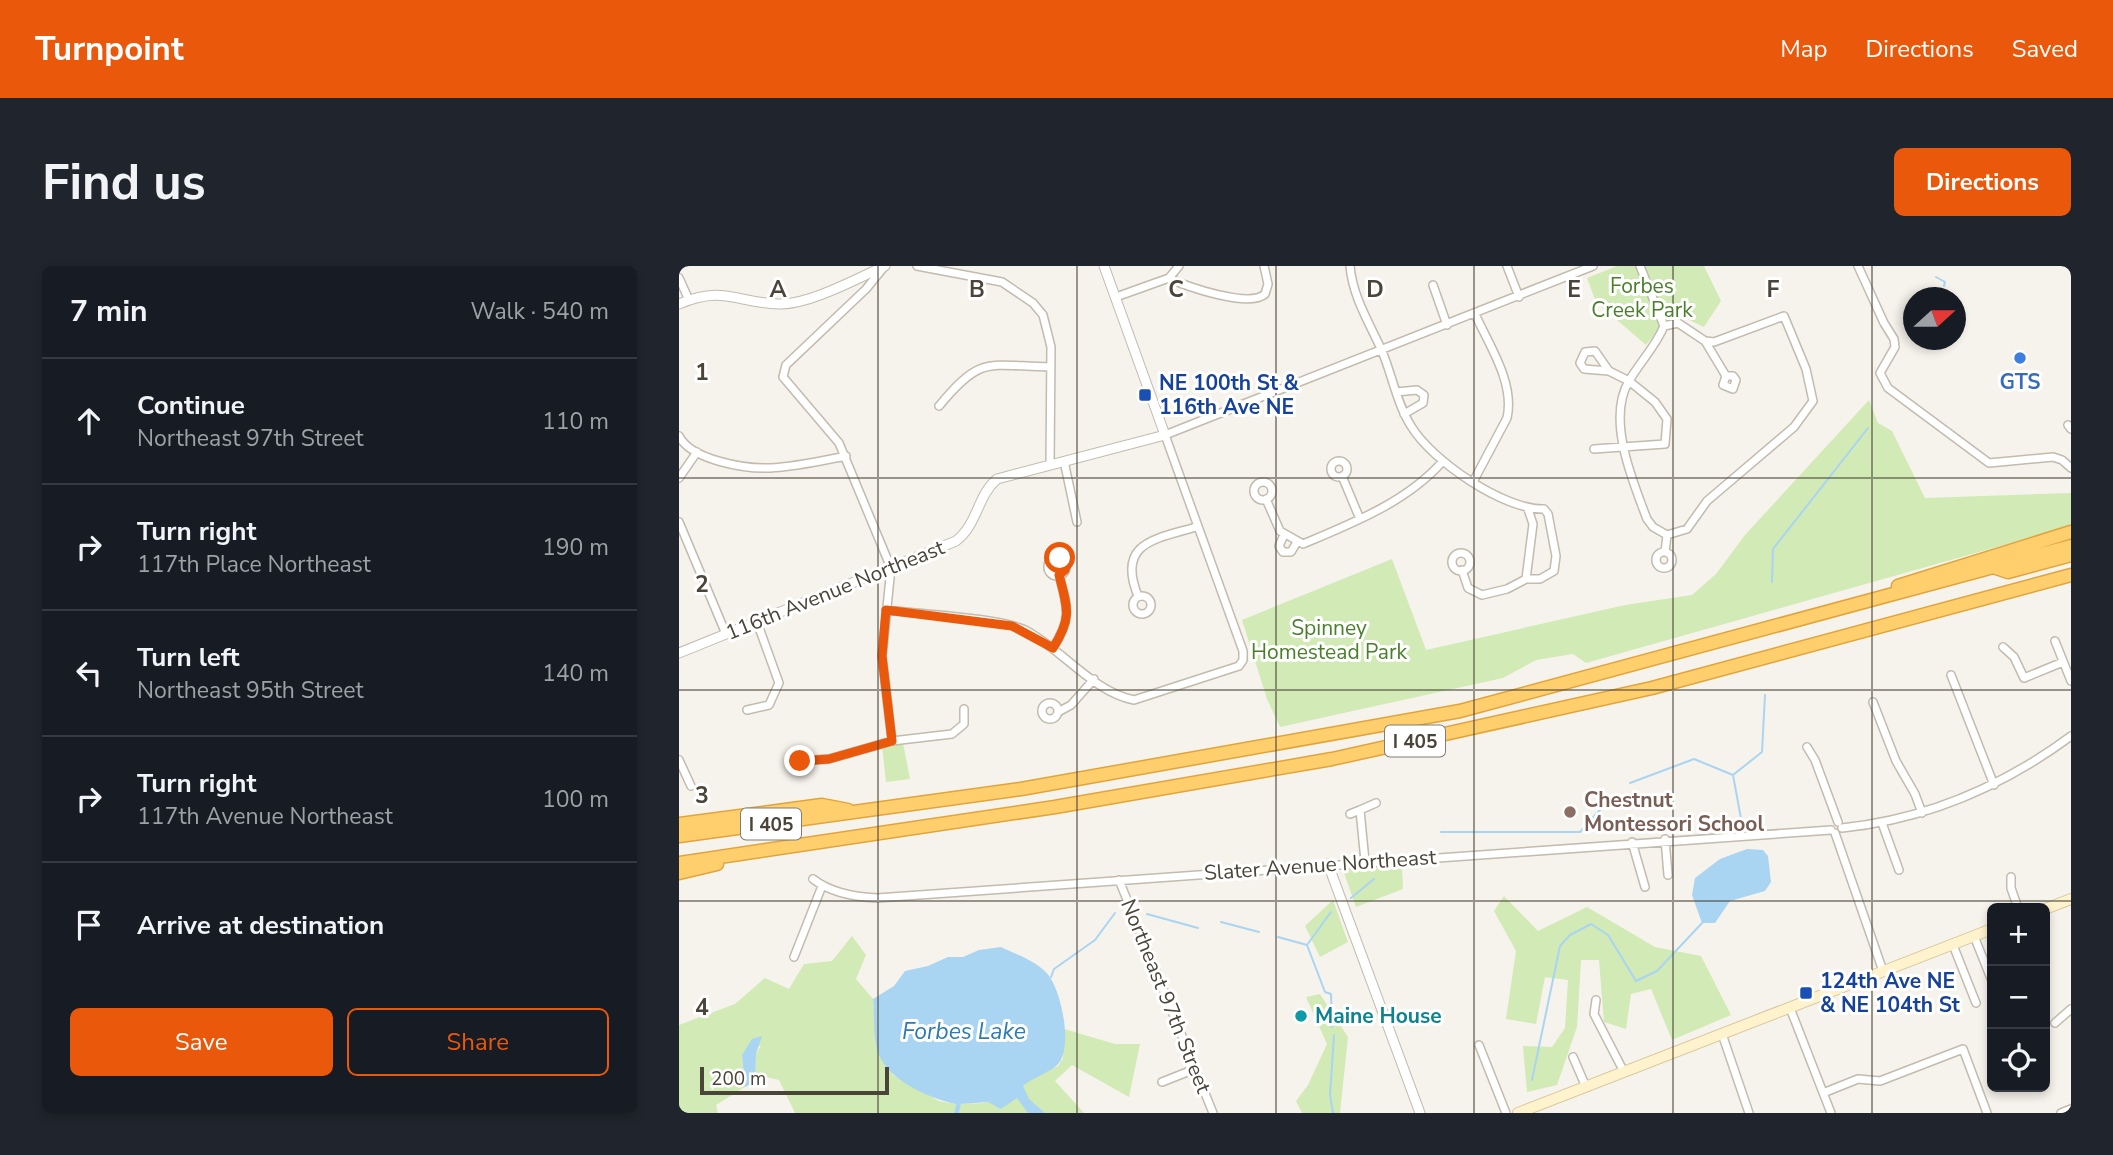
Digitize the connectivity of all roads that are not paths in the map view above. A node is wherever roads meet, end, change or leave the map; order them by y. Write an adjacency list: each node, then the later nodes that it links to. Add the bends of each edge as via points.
1 (885, 266): 16 (street, via 788,303 722,293); 35 (street, via 783,372 786,383 833,433)
2 (917, 266): 23 (street, via 991,278 1033,303 1048,326)
3 (1104, 266): 14 (street)
4 (1179, 266): 12 (street)
5 (1264, 266): 12 (street, via 1268,284 1265,294 1254,300 1184,286)
6 (1350, 266): 22 (street, via 1355,295)
7 (1507, 266): 15 (street)
8 (1593, 266): 15 (street, 116th Avenue Northeast)
9 (1640, 266): 20 (street)
10 (1858, 266): 39 (street, via 1894,339 1895,347 1880,373 1888,388 1989,463 2053,457)
11 (679, 278): 16 (street)
12 (1169, 278): 14 (street)
13 (1433, 285): 19 (street)
14 (1116, 297): 30 (street)
15 (1519, 297): 18 (street, 116th Avenue Northeast)
16 (689, 300): 17 (street)
17 (679, 304)
18 (1475, 314): 19 (street, 116th Avenue Northeast); 42 (street, via 1509,399 1507,418)
19 (1447, 325): 22 (street, 116th Avenue Northeast)
20 (1664, 326): 21 (street, via 1683,325); 26 (street)
21 (1705, 341): 25 (street); 50 (street, via 1721,340 1784,316 1806,369 1813,401 1794,427 1707,501 1687,529)
22 (1382, 351): 27 (street); 30 (street, 116th Avenue Northeast)
23 (1051, 367): 28 (street, via 977,368); 38 (street)
24 (1609, 371): 26 (street)
25 (1726, 376)
26 (1629, 381): 32 (street, via 1622,400); 32 (street, via 1655,402 1667,419 1665,444)
27 (1396, 392): 29 (street); 29 (street, via 1417,390 1424,395 1423,403)
28 (939, 406)
29 (1404, 414): 37 (street)
30 (1165, 435): 36 (street, 116th Avenue Northeast); 48 (street)
31 (679, 436): 34 (street)
32 (1623, 446): 33 (street); 50 (street, via 1647,519)
33 (1594, 449)
34 (697, 452): 35 (street, via 769,468); 41 (street)
35 (846, 456): 56 (street)
36 (1064, 461): 38 (street, 116th Avenue Northeast); 47 (street)
37 (1443, 461): 42 (street); 45 (street, via 1415,489)
38 (1050, 465): 56 (street, 116th Avenue Northeast, via 997,479 963,536)
39 (2071, 468)
40 (1342, 476): 45 (street)
41 (679, 478)
42 (1473, 482): 44 (street)
43 (1266, 499): 51 (street, via 1276,526)
44 (1528, 509): 60 (street, via 1533,524); 60 (street, via 1544,509 1548,514 1556,556 1554,570 1540,579)
45 (1360, 519): 51 (street, via 1303,544)
46 (679, 522): 65 (street)
47 (1077, 522)
48 (1196, 527): 61 (street, via 1151,540 1137,550 1131,566); 72 (street, via 1243,650 1242,663 1134,700)
49 (2071, 532): 63 (highway, via 1930,573)
50 (1667, 534): 53 (street)
51 (1290, 539): 51 (street, via 1291,552 1283,552 1279,546)
52 (2071, 546): 55 (highway, I 405)
53 (1665, 552)
54 (2071, 555): 55 (highway, I 405, via 2008,572)
55 (1993, 567): 63 (highway, I 405)
56 (891, 568): 62 (street); 64 (street, 116th Avenue Northeast)
57 (1462, 570): 60 (street, via 1468,587 1482,595)
58 (1059, 575): 68 (street, via 1068,614)
59 (2071, 576): 97 (highway, I 405, via 1652,688 1332,759)
60 (1526, 579)
61 (1139, 596)
62 (886, 610): 68 (street, via 1012,626); 79 (street, via 882,656)
63 (1825, 614): 87 (highway, I 405, via 1459,711)
64 (757, 622): 65 (street, 116th Avenue Northeast); 76 (street, via 779,683 769,705)
65 (726, 634): 69 (street, 116th Avenue Northeast)
66 (2055, 641): 70 (street)
67 (2003, 647): 70 (street, via 2024,678)
68 (1053, 648): 72 (street)
69 (679, 653)
70 (2063, 662): 73 (street)
71 (1951, 675): 83 (street)
72 (1094, 679): 77 (street, via 1071,705)
73 (2071, 681)
74 (1874, 702): 88 (street)
75 (964, 709): 79 (street, via 964,724 957,732)
76 (747, 710)
77 (1058, 712)
78 (2071, 736): 83 (street)
79 (892, 741): 82 (street, via 829,759)
80 (1807, 747): 92 (street)
81 (679, 760): 84 (street)
82 (800, 761)
83 (1994, 785): 88 (street)
84 (691, 786)
85 (1376, 803): 86 (street)
86 (1360, 810): 89 (street); 98 (street)
87 (863, 813): 91 (highway, via 823,805); 94 (highway, I 405)
88 (1922, 813): 90 (street)
89 (1350, 814)
90 (1882, 822): 92 (street); 101 (street)
91 (679, 824)
92 (1840, 825): 93 (street)
93 (1833, 832): 95 (street, Slater Avenue Northeast); 117 (street)
94 (679, 836)
95 (1665, 839): 96 (street, Slater Avenue Northeast); 103 (street)
96 (1632, 842): 98 (street, Slater Avenue Northeast); 108 (street)
97 (747, 854): 99 (highway, I 405); 102 (highway)
98 (1365, 861): 100 (street, Slater Avenue Northeast)
99 (679, 863)
100 (1328, 864): 106 (street, Slater Avenue Northeast); 133 (street)
101 (1899, 870)
102 (679, 873)
103 (1668, 875)
104 (2011, 877): 110 (street)
105 (813, 879): 107 (street, Slater Avenue Northeast)
106 (1119, 880): 107 (street, Slater Avenue Northeast, via 877,898); 126 (street, Northeast 97th Street)
107 (822, 886): 115 (street)
108 (1645, 887)
109 (2071, 899): 111 (main road)
110 (2016, 903)
111 (2050, 907)
112 (1987, 931): 113 (main road)
113 (1974, 936): 114 (main road); 116 (street)
114 (1953, 945): 117 (main road); 119 (street)
115 (794, 957)
116 (1987, 968)
117 (1883, 971): 120 (main road)
118 (1596, 1000): 127 (street, via 1594,1014)
119 (1976, 1003)
120 (1790, 1008): 123 (main road); 130 (street)
121 (2071, 1009): 122 (street)
122 (2055, 1023)
123 (1722, 1034): 127 (main road); 136 (street)
124 (1479, 1045): 134 (street)
125 (1573, 1057): 129 (street)
126 (1195, 1069): 128 (street); 132 (street, Northeast 97th Street)
127 (1624, 1072): 129 (main road)
128 (1162, 1082)
129 (1586, 1087): 135 (main road)
130 (1823, 1093): 137 (street); 138 (street, via 1858,1079 1879,1081 1963,1049)
131 (2071, 1109): 139 (street)
132 (1213, 1113)
133 (1420, 1113)
134 (1506, 1113)
135 (1518, 1113)
136 (1749, 1113)
137 (1831, 1113)
138 (1987, 1113)
139 (2061, 1113)

